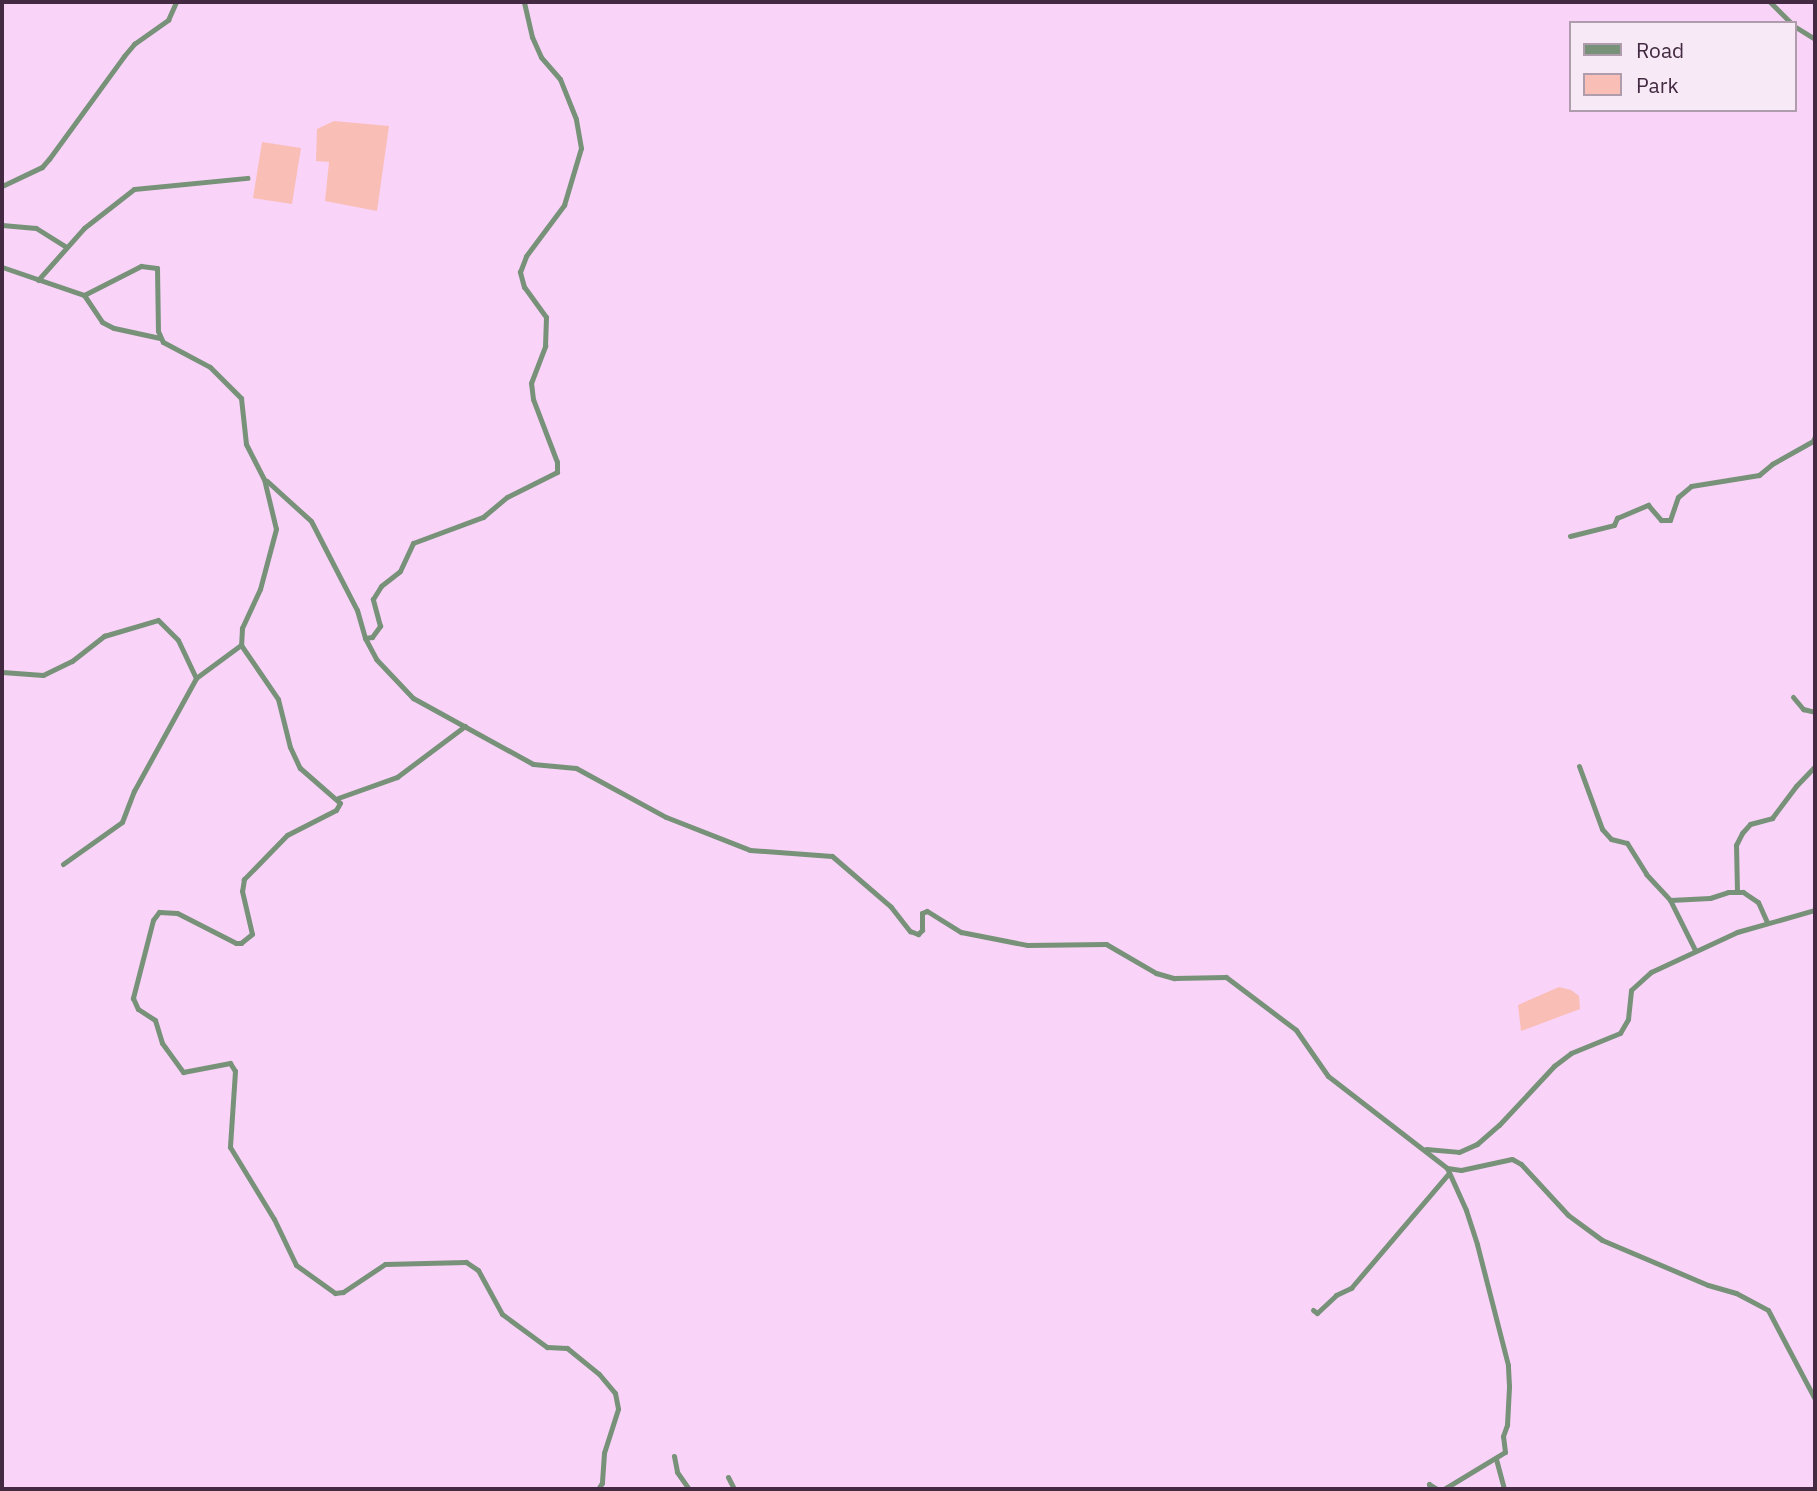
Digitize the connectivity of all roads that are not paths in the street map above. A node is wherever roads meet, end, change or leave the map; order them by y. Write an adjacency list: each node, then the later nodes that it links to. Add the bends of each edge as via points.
1 (176, 2): 8 (street, via 168,20 124,55 49,159)
2 (524, 2): 20 (street, via 532,37 541,57 560,79 572,109 580,148 564,205 538,237 520,272 524,287 546,317 545,346 531,383 557,472 507,497 483,517 413,543 400,571 373,599 380,626 372,637)
3 (1770, 2): 4 (street)
4 (1789, 21)
5 (1796, 27): 6 (street)
6 (1815, 39)
7 (247, 178): 10 (street, via 134,189 90,222)
8 (2, 186)
9 (2, 225): 10 (street, via 36,228)
10 (67, 247): 12 (street)
11 (2, 267): 12 (street)
12 (38, 280): 13 (street)
13 (84, 295): 14 (street, via 102,322); 14 (street, via 141,266 157,268)
14 (160, 338): 18 (street, via 210,367 235,389 244,404 246,444)
15 (1815, 377): 16 (street)
16 (1815, 397)
17 (1815, 436): 19 (street, via 1759,475 1691,486 1678,497 1670,520 1661,520 1648,505 1617,518 1614,525)
18 (264, 478): 20 (street, via 310,521 357,610); 21 (street, via 275,517 275,540)
19 (1570, 536)
20 (365, 638): 26 (street, via 376,659 413,698)
21 (240, 645): 23 (street); 29 (street, via 278,699 300,768)
22 (2, 672): 23 (street, via 43,675 72,661 104,636 158,620 178,640)
23 (196, 678): 30 (street, via 122,822)
24 (1793, 698): 25 (street, via 1803,709)
25 (1815, 712)
26 (465, 726): 29 (street, via 397,777); 36 (street, via 533,764 576,768 666,817 750,850 832,856 918,934 922,913 927,911 961,932 1027,945 1106,944 1165,976 1226,977 1296,1030 1328,1076)
27 (1579, 766): 32 (street, via 1606,835 1627,844)
28 (1815, 766): 31 (street, via 1772,818 1750,824 1742,833 1736,845)
29 (338, 798): 43 (street, via 339,807 287,835 244,879 243,900 252,934 242,943 177,913 159,912 132,998 138,1009 155,1020 162,1043 183,1072 230,1063 234,1071 230,1147 296,1265 335,1293 385,1264 466,1262 478,1270 502,1314 547,1347 567,1348 599,1374 615,1394 618,1409)
30 (63, 864)
31 (1737, 892): 32 (street); 34 (street, via 1750,894)
32 (1670, 900): 35 (street)
33 (1815, 910): 34 (street)
34 (1767, 922): 35 (street)
35 (1695, 950): 36 (street, via 1639,981 1631,989 1625,1028 1554,1066 1477,1144 1459,1152)
36 (1426, 1149): 37 (street)
37 (1448, 1171): 38 (street, via 1351,1288 1336,1294 1317,1312); 39 (street, via 1512,1159 1568,1215 1602,1240 1768,1310); 41 (street, via 1466,1210 1508,1365 1505,1452)
38 (1313, 1310)
39 (1815, 1399)
40 (674, 1456): 44 (street, via 677,1472)
41 (1496, 1459): 48 (street); 49 (street)
42 (728, 1477): 45 (street)
43 (598, 1489)
44 (689, 1489)
45 (734, 1489)
46 (1430, 1489): 47 (street, via 1429,1484)
47 (1437, 1489)
48 (1444, 1489)
49 (1504, 1489)

